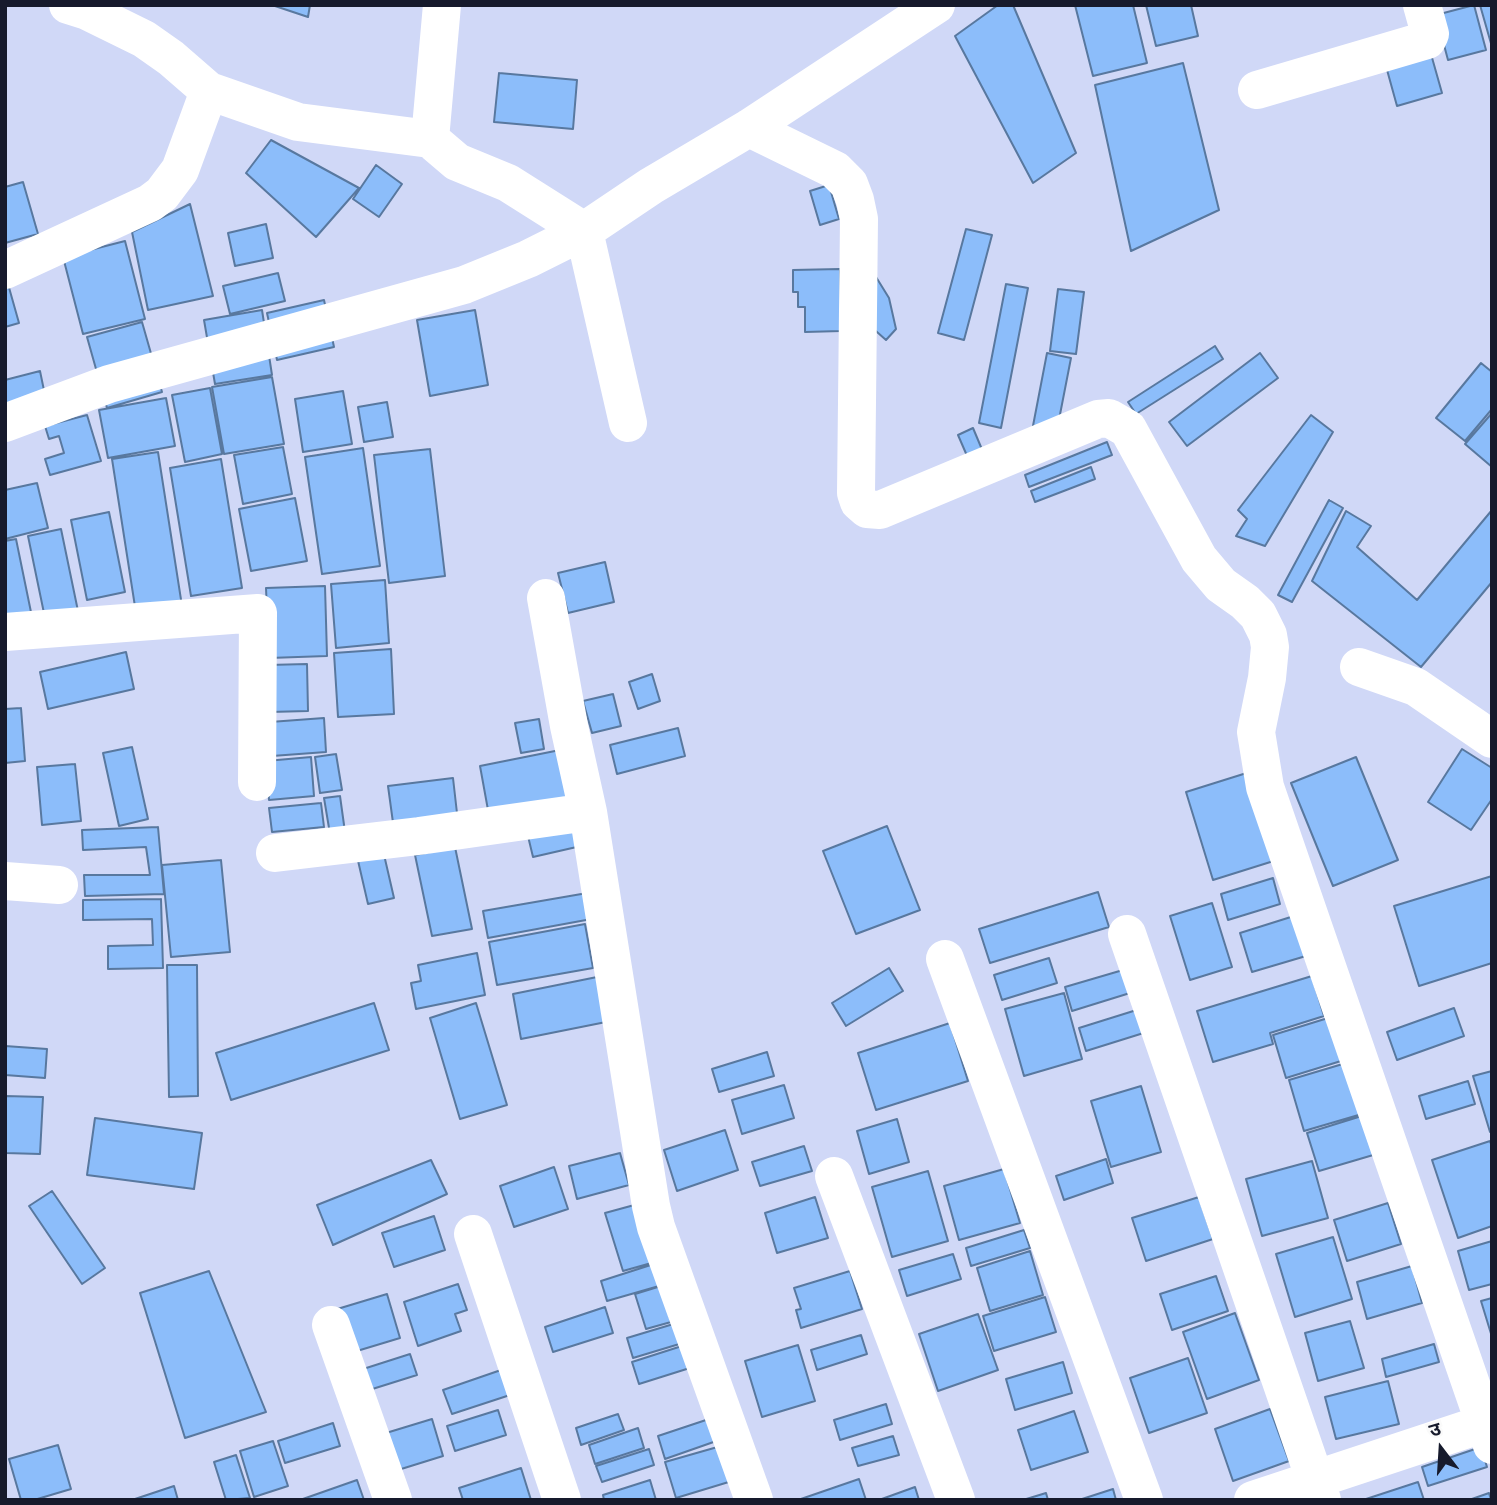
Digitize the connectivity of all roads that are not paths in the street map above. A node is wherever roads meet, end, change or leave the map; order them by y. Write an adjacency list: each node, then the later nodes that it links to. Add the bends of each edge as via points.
1 (68, 5): 6 (street, via 144,39)
2 (442, 5): 8 (street)
3 (936, 5): 7 (street)
4 (1422, 5): 5 (street, via 1430,34 1427,40)
5 (1257, 90)
6 (209, 91): 8 (street, via 298,122); 10 (street, via 180,170 162,194)
7 (749, 128): 9 (street); 27 (street, via 835,170 849,184 855,200 859,219 859,502 867,509 880,510 1109,418 1128,429 1199,559 1258,615 1270,647 1256,732 1265,787)
8 (430, 139): 9 (street, via 457,162 508,183)
9 (584, 230): 11 (street, via 464,285 109,384); 12 (street)
10 (5, 270)
11 (5, 423)
12 (628, 423)
13 (546, 598): 18 (street)
14 (5, 632): 17 (street, via 258,613)
15 (1359, 667): 16 (street, via 1416,687)
16 (1492, 739)
17 (257, 782)
18 (588, 812): 19 (street); 31 (street, via 654,1216)
19 (275, 853)
20 (5, 881): 21 (street)
21 (59, 885)
22 (1127, 934): 28 (street)
23 (946, 959): 33 (street)
24 (834, 1177): 32 (street)
25 (472, 1234): 30 (street)
26 (331, 1325): 29 (street)
27 (1489, 1430): 28 (street)
28 (1318, 1490): 34 (street)
29 (393, 1500)
30 (562, 1500)
31 (754, 1500)
32 (956, 1500)
33 (1144, 1500)
34 (1253, 1500)

